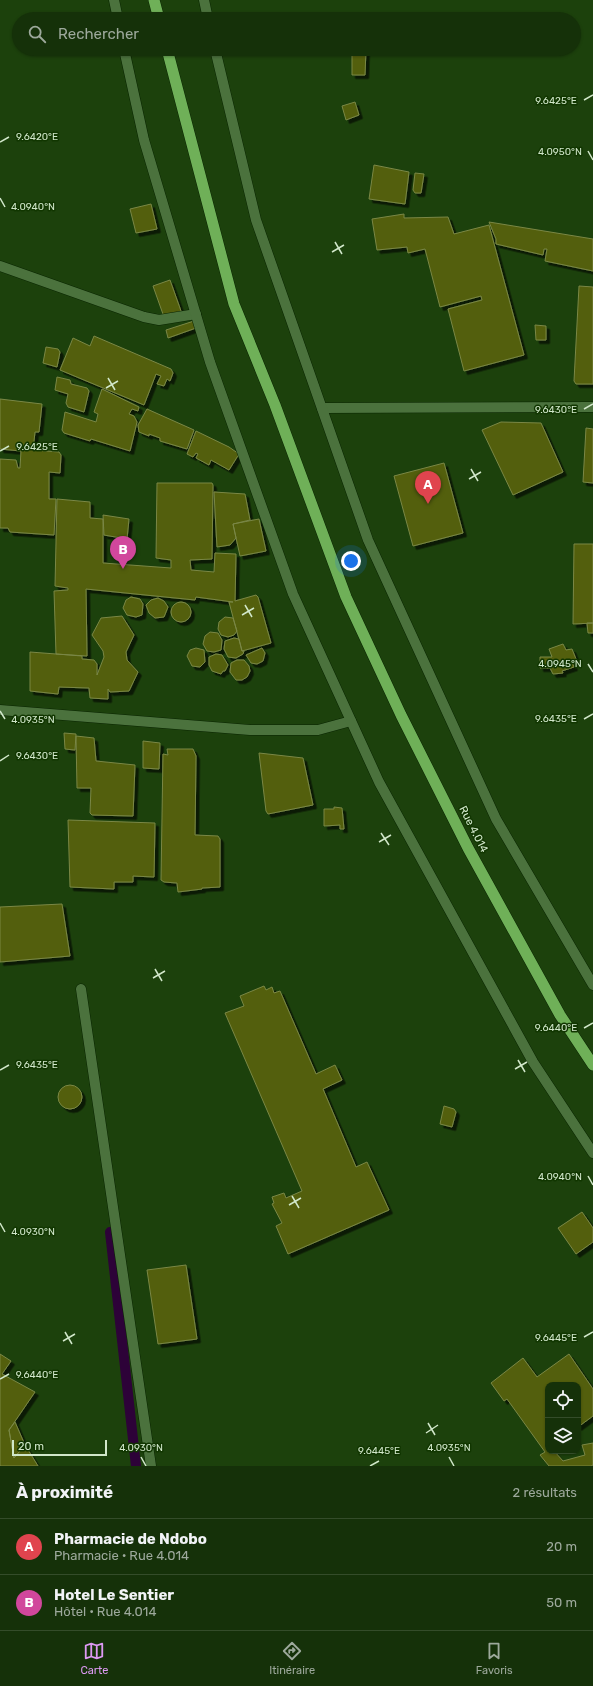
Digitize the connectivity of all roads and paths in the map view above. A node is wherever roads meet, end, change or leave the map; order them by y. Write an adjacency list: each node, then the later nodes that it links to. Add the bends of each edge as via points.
1 (114, 0): 4 (main road)
2 (154, 0): 5 (highway)
3 (204, 0): 6 (main road)
4 (117, 12)
5 (157, 12)
6 (207, 12)
7 (126, 56): 11 (main road, via 144,140)
8 (169, 56): 18 (highway, Rue 4.014, via 234,304 275,405 346,597 468,848 560,1015)
9 (217, 56): 13 (main road, via 256,220)
10 (0, 266): 11 (main road, via 144,317 159,320)
11 (196, 314): 15 (main road, via 210,362 293,594)
12 (593, 407): 13 (main road)
13 (322, 408): 16 (main road, via 368,540 496,819)
14 (0, 710): 15 (main road, via 250,730 318,730)
15 (351, 721): 19 (main road, via 378,782 533,1062)
16 (593, 985)
17 (81, 989): 20 (main road)
18 (593, 1065)
19 (593, 1153)
20 (151, 1466)

